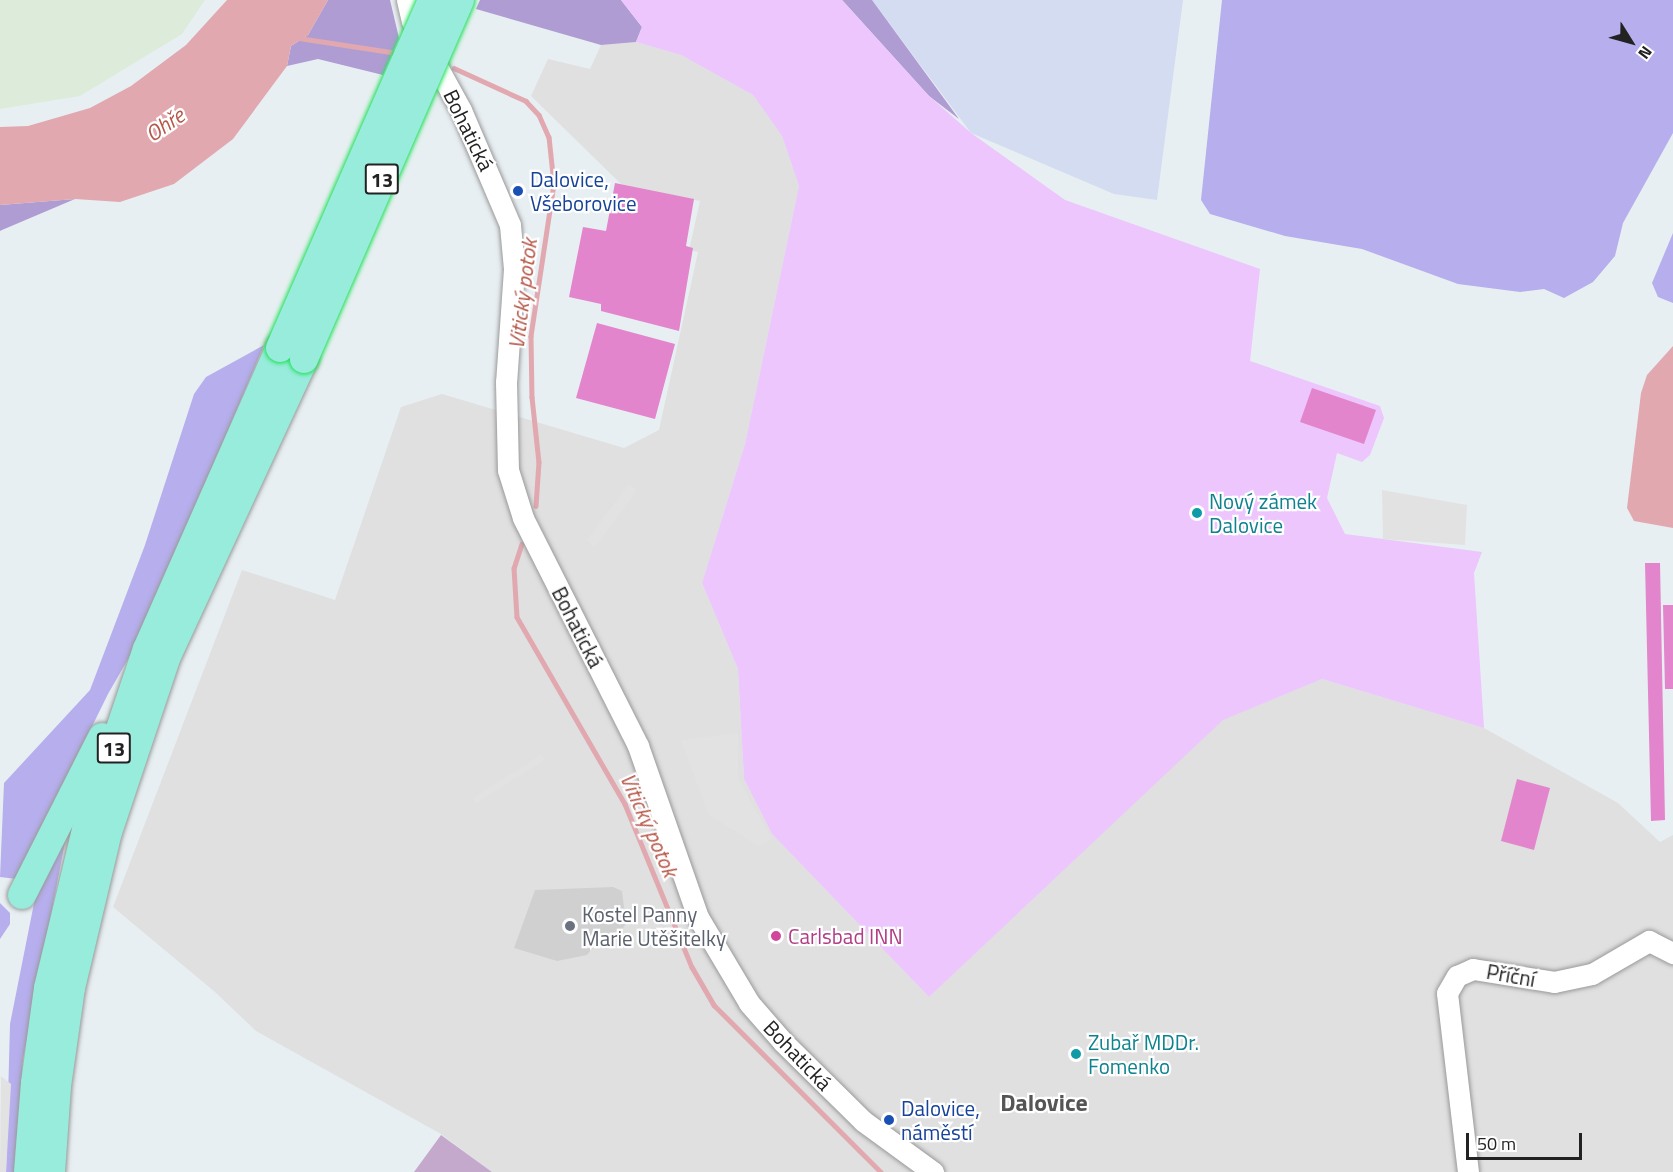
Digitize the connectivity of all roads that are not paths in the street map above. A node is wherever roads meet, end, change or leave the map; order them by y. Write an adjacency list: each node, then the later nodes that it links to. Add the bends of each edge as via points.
1 (407, 0): 10 (street, Bohatická, via 412,21 461,110 510,225 514,269 506,382 508,470 524,518 638,746 698,917 749,1003 783,1042 863,1121)
2 (432, 0): 4 (highway, 13, bridge)
3 (460, 0): 4 (highway, 13, bridge)
4 (292, 353): 5 (highway, 13); 9 (highway, 13, via 167,656 108,832 71,988 57,1086)
5 (147, 650): 6 (highway); 8 (highway, 13, via 68,898 48,988)
6 (22, 895)
7 (1673, 952): 11 (street, Příční, via 1649,940 1592,974 1554,982 1473,969 1456,976 1447,993)
8 (28, 1172)
9 (51, 1172)
10 (933, 1172)
11 (1468, 1172)

